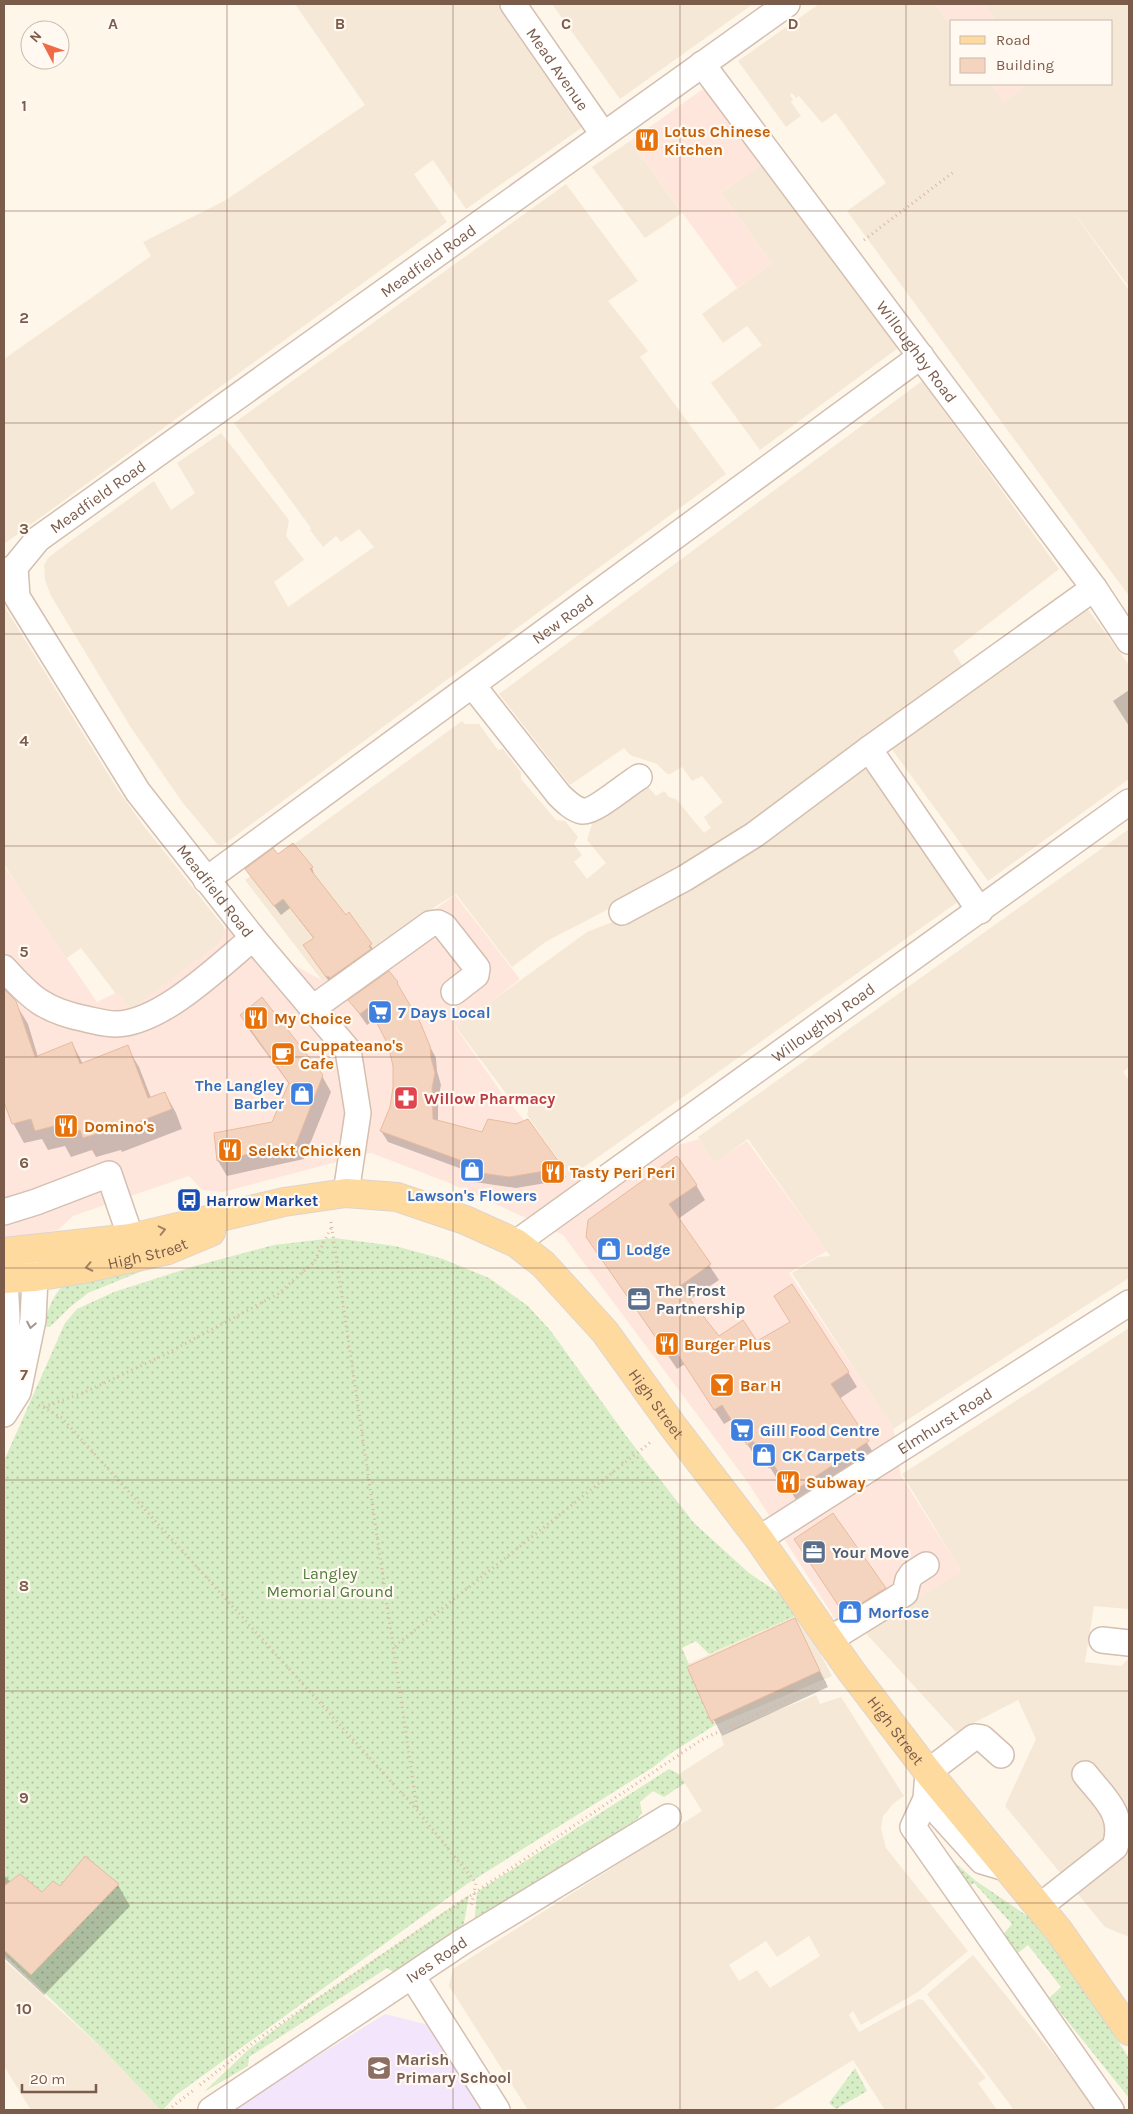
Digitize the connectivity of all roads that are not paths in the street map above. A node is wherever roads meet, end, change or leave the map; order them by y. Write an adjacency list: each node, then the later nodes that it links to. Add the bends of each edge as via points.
1 (513, 4): 4 (street, Mead Avenue)
2 (787, 4): 3 (street, Meadfield Road)
3 (702, 64): 4 (street, Meadfield Road); 5 (street, Willoughby Road)
4 (604, 134): 6 (street, Meadfield Road, via 38,539)
5 (920, 356): 7 (street, Willoughby Road); 9 (street, New Road)
6 (9, 570): 13 (street, Meadfield Road, via 17,597 138,792)
7 (1094, 588): 8 (street, Willoughby Road); 10 (street)
8 (1129, 641)
9 (473, 686): 11 (street, via 559,795 574,807 583,811 592,809); 13 (street, New Road)
10 (869, 749): 14 (street); 15 (street, via 754,835)
11 (638, 777)
12 (1129, 802): 14 (street, Willoughby Road)
13 (206, 880): 16 (street, Meadfield Road)
14 (980, 910): 24 (street, Willoughby Road)
15 (622, 912)
16 (253, 938): 17 (street, via 184,995 143,1018 116,1024 62,1015 24,990); 19 (street, Meadfield Road)
17 (4, 968)
18 (454, 992): 19 (street, via 476,975 476,968 444,926 430,924)
19 (312, 1008): 20 (street, Meadfield Road, via 348,1050 358,1113)
20 (337, 1195): 21 (main road, High Street); 24 (main road, High Street, via 397,1197 465,1220)
21 (284, 1202): 23 (main road, High Street, one-way to 21); 26 (main road, High Street, one-way to 26, via 168,1250)
22 (4, 1212): 23 (street, via 109,1174)
23 (131, 1238): 25 (main road, High Street)
24 (516, 1243): 31 (main road, High Street, via 543,1264 605,1332)
25 (7, 1251): 26 (street); 27 (street)
26 (35, 1277): 27 (main road, High Street); 29 (street, one-way to 29, via 33,1320)
27 (4, 1279): 29 (street, via 6,1388)
28 (1129, 1304): 31 (street, Elmhurst Road)
29 (11, 1395): 30 (street)
30 (4, 1414)
31 (759, 1539): 33 (main road, High Street)
32 (926, 1565): 33 (street, via 912,1574 905,1593)
33 (829, 1640): 37 (main road, High Street)
34 (1102, 1640): 35 (street)
35 (1129, 1643)
36 (1001, 1754): 37 (street, via 982,1738 974,1736)
37 (928, 1772): 39 (street, High Street); 41 (main road, High Street)
38 (1085, 1774): 42 (street, via 1116,1813 1119,1824 1115,1847)
39 (926, 1798): 41 (street, via 982,1861); 47 (street, High Street, via 913,1827)
40 (656, 1818): 43 (street, Ives Road)
41 (1009, 1869): 42 (main road, High Street)
42 (1039, 1907): 44 (main road, High Street)
43 (412, 1976): 45 (street, Ives Road); 46 (street)
44 (1126, 2019)
45 (211, 2110)
46 (497, 2110)
47 (1111, 2110)

